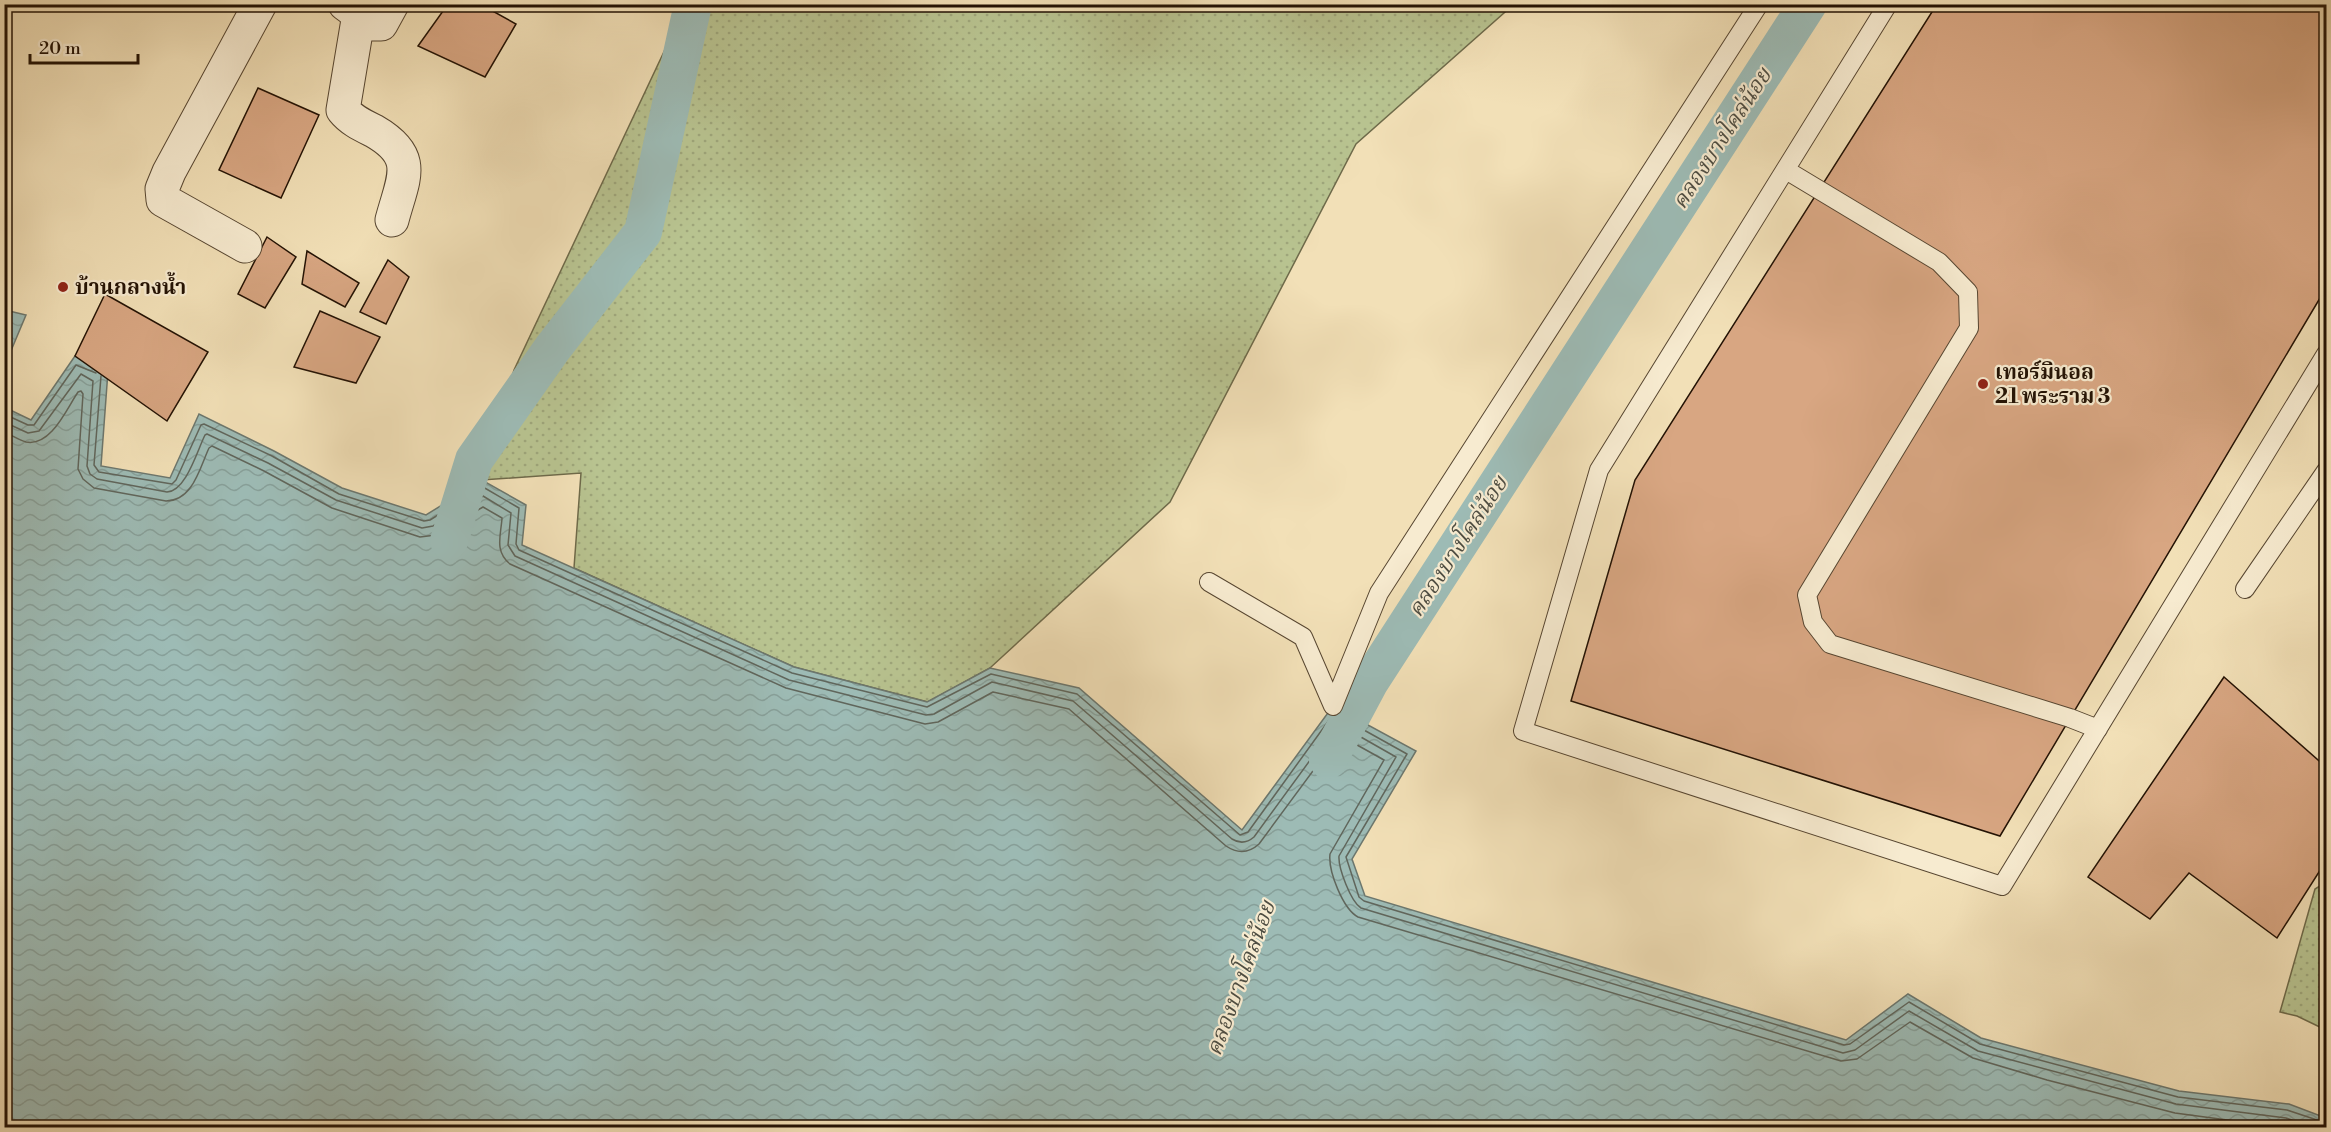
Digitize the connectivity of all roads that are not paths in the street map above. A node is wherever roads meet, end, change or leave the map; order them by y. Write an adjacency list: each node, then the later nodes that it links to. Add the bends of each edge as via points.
1 (260, 4): 8 (street, via 162,189 163,200)
2 (392, 4): 5 (street, via 381,24 372,24)
3 (1759, 4): 11 (lane, via 1379,594 1333,706 1303,637)
4 (1888, 4): 6 (lane)
5 (352, 9): 7 (street, via 343,110 401,153 406,170)
6 (1786, 170): 13 (lane, via 1940,262 1968,292 1969,328 1807,595 1813,622 1830,644); 13 (lane, via 1599,470 1523,731 2002,886)
7 (392, 220)
8 (245, 246)
9 (2326, 354): 13 (lane)
10 (2326, 471): 12 (lane)
11 (1209, 582)
12 (2245, 589)
13 (2098, 729)

